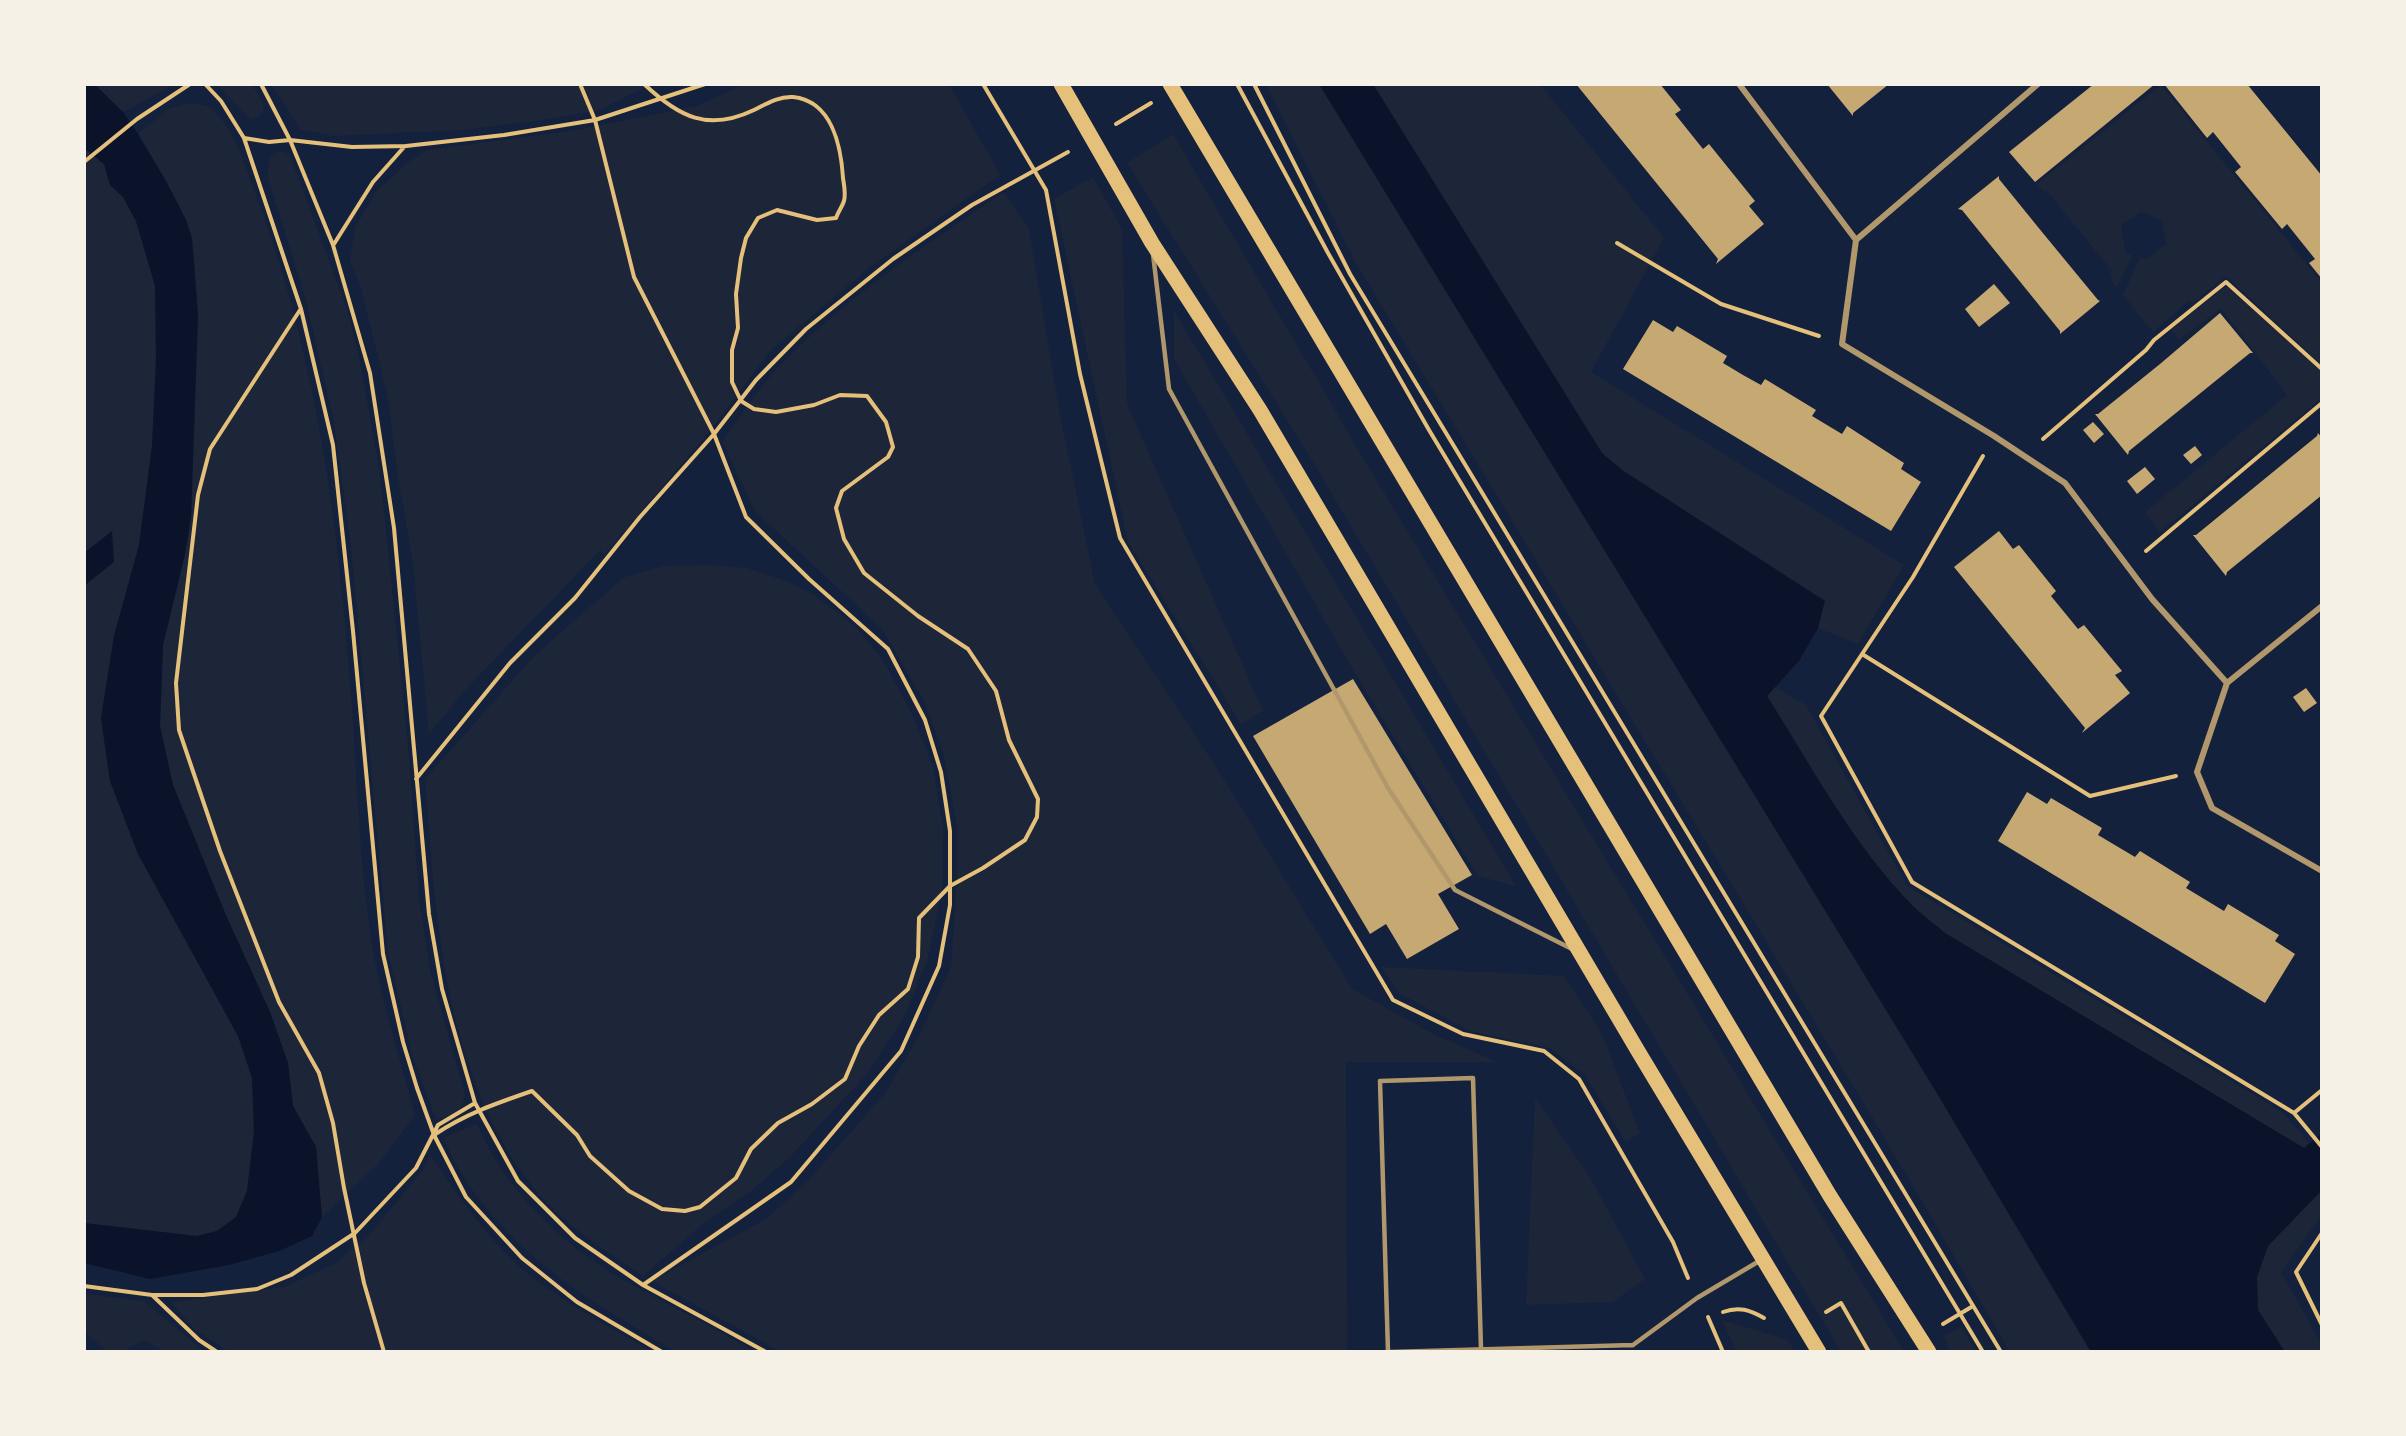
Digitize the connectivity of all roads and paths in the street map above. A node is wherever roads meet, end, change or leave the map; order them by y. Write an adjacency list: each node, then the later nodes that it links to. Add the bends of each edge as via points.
1 (190, 84): 19 (path, via 137,119)
2 (205, 84): 16 (path, via 221,101)
3 (261, 84): 17 (path)
4 (580, 84): 15 (path)
5 (644, 84): 14 (path)
6 (705, 84): 14 (path)
7 (983, 84): 20 (path)
8 (1061, 84): 22 (main road)
9 (1170, 84): 66 (main road, via 1830,1196)
10 (1238, 84): 67 (path, via 1429,430)
11 (1254, 84): 68 (path, via 1350,274)
12 (1739, 84): 21 (street)
13 (2038, 84): 21 (street)
14 (658, 97): 15 (path); 28 (path, via 696,118 720,122 775,99 809,101 826,116 838,139 844,199 836,218 818,220 777,210 758,218 746,238 736,294 738,328 732,350 732,382)
15 (595, 120): 18 (path); 30 (path, via 634,277)
16 (244, 138): 17 (path); 25 (path)
17 (290, 140): 18 (path, via 352,147); 24 (path)
18 (406, 146): 24 (path, via 373,182)
19 (84, 162)
20 (1035, 169): 28 (path, via 972,205 893,259 806,329); 54 (path, via 1046,190 1080,374 1120,538 1132,559 1393,1000 1463,1034 1544,1052 1579,1078 1673,1242)
21 (1856, 240): 26 (street)
22 (1152, 243): 41 (main road, via 1260,410); 41 (lane, via 1169,389 1388,788 1455,890)
23 (1617, 243): 26 (path, via 1721,304)
24 (333, 245): 38 (path, via 370,373 388,483)
25 (301, 309): 46 (path, via 333,445 383,954 404,1042); 48 (path, via 210,450 198,495 176,683 179,730 220,851 279,1002 319,1073)
26 (1842, 344): 31 (street)
27 (2322, 369): 32 (path, via 2226,282 2154,340)
28 (741, 401): 30 (path); 40 (path, via 754,409 776,412 840,395 867,396 886,422 893,447 888,457 842,491 836,508 844,539 864,573 968,649 996,691 1010,740 1038,799 1037,817 1025,840)
29 (2322, 404): 33 (path)
30 (714, 434): 38 (path, via 575,598 510,663); 40 (path, via 746,517 888,649 925,720 941,772 950,831)
31 (1994, 436): 32 (street); 35 (path)
32 (2024, 456): 33 (street, via 2065,483)
33 (2127, 566): 36 (street)
34 (2322, 606): 36 (street)
35 (1862, 654): 37 (path, via 2090,796); 45 (path, via 1821,716 1912,882)
36 (2227, 683): 37 (street)
37 (2197, 772): 39 (street, via 2212,808)
38 (416, 778): 43 (path, via 429,914 440,979)
39 (2322, 872)
40 (950, 886): 44 (path, via 919,918 918,957 908,989 879,1015 845,1078 778,1124 751,1149 736,1178 700,1207 685,1211 662,1209 629,1191 532,1091); 51 (path, via 939,966 901,1051 791,1182)
41 (1580, 954): 50 (main road)
42 (2322, 1090): 45 (path)
43 (475, 1103): 44 (path); 46 (path, via 438,1125)
44 (478, 1110): 46 (path); 51 (path, via 518,1181 575,1238)
45 (2294, 1113): 47 (path)
46 (434, 1135): 48 (path, via 416,1168); 60 (path, via 466,1197 522,1258 577,1302)
47 (2322, 1147)
48 (355, 1233): 53 (path, via 291,1275 257,1289); 59 (path, via 364,1283)
49 (2322, 1233): 55 (path, via 2296,1272)
50 (1764, 1259): 54 (lane); 65 (main road)
51 (643, 1285): 61 (path)
52 (84, 1286): 53 (path)
53 (152, 1295): 58 (path)
54 (1697, 1298): 56 (lane); 64 (path)
55 (2322, 1325)
56 (1633, 1346): 57 (lane); 63 (lane)
57 (1480, 1349): 62 (lane); 62 (lane, via 1473,1078 1380,1080)
58 (217, 1352)
59 (384, 1352)
60 (662, 1352)
61 (766, 1352)
62 (1389, 1352)
63 (1633, 1352)
64 (1724, 1352)
65 (1819, 1352)
66 (1929, 1352)
67 (1983, 1352)
68 (2001, 1352)

